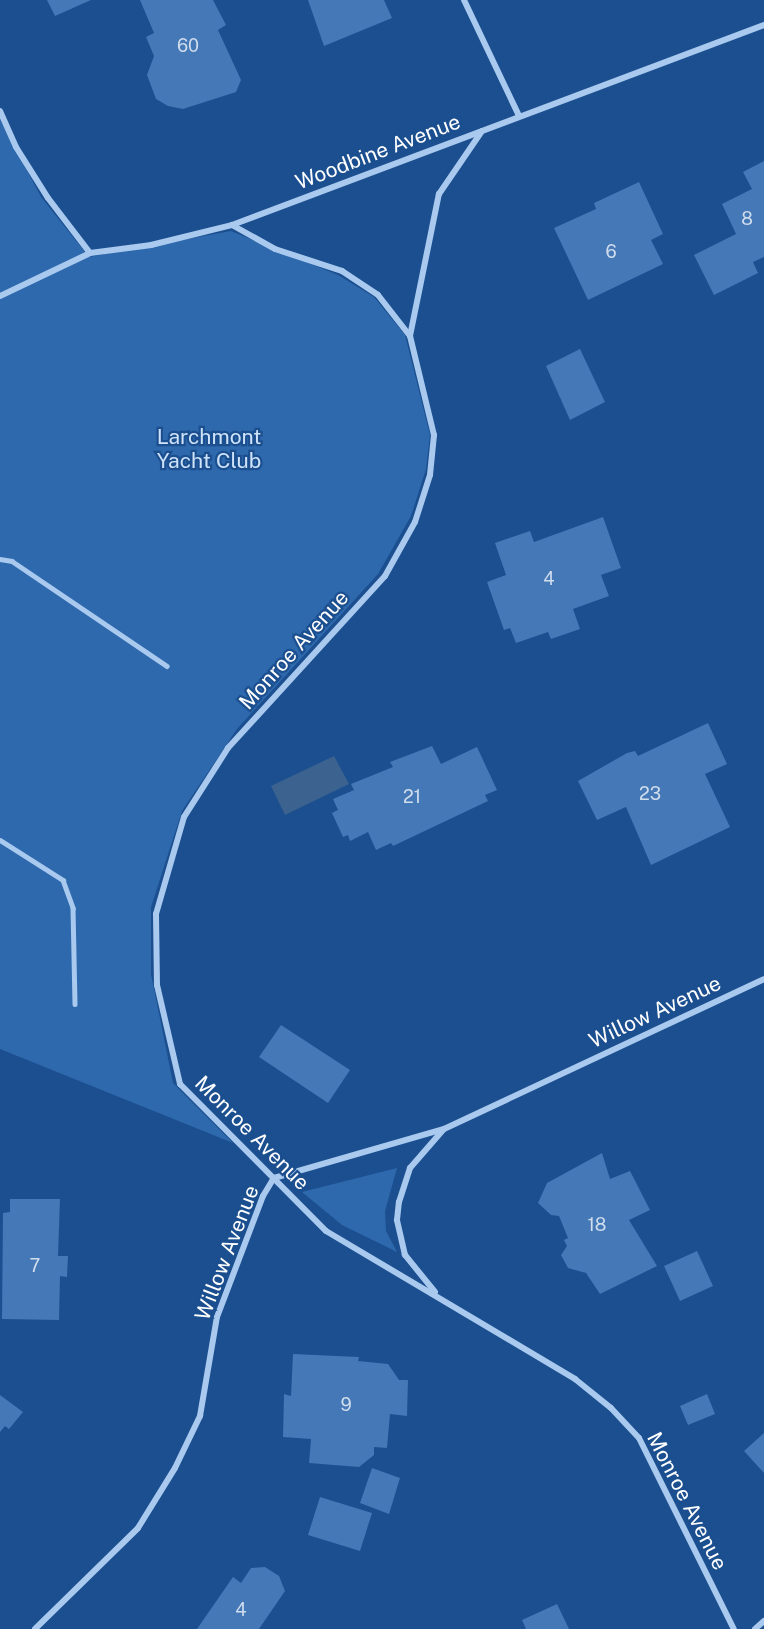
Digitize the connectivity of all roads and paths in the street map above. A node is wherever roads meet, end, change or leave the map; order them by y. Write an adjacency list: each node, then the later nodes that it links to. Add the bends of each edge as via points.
1 (464, 0): 4 (street)
2 (764, 25): 4 (street, Woodbine Avenue)
3 (0, 111): 7 (street, via 16,147 48,198)
4 (519, 116): 5 (street, Woodbine Avenue)
5 (482, 130): 6 (street, Woodbine Avenue); 9 (street, Monroe Avenue, via 439,194)
6 (232, 225): 7 (street, Woodbine Avenue, via 151,245); 9 (street, Monroe Avenue, via 275,249 342,272 378,295)
7 (90, 253): 8 (street, Woodbine Avenue)
8 (0, 296)
9 (410, 336): 16 (street, Monroe Avenue, via 434,435 430,475 415,522 385,576 228,747 184,817 156,914 157,985 180,1084)
10 (0, 559): 11 (lane, via 12,561)
11 (167, 666)
12 (0, 840): 14 (lane, via 63,880 73,908)
13 (764, 979): 15 (street, Willow Avenue)
14 (75, 1004)
15 (444, 1129): 16 (street, Willow Avenue); 17 (street, via 410,1168 397,1220 405,1255)
16 (274, 1178): 17 (street, Monroe Avenue, via 326,1231); 19 (street, Willow Avenue, via 263,1196 217,1317 200,1416 175,1468 138,1528)
17 (439, 1297): 20 (street, Monroe Avenue, via 575,1379 639,1438)
18 (764, 1621): 21 (street)
19 (35, 1629)
20 (734, 1629)
21 (755, 1629)

